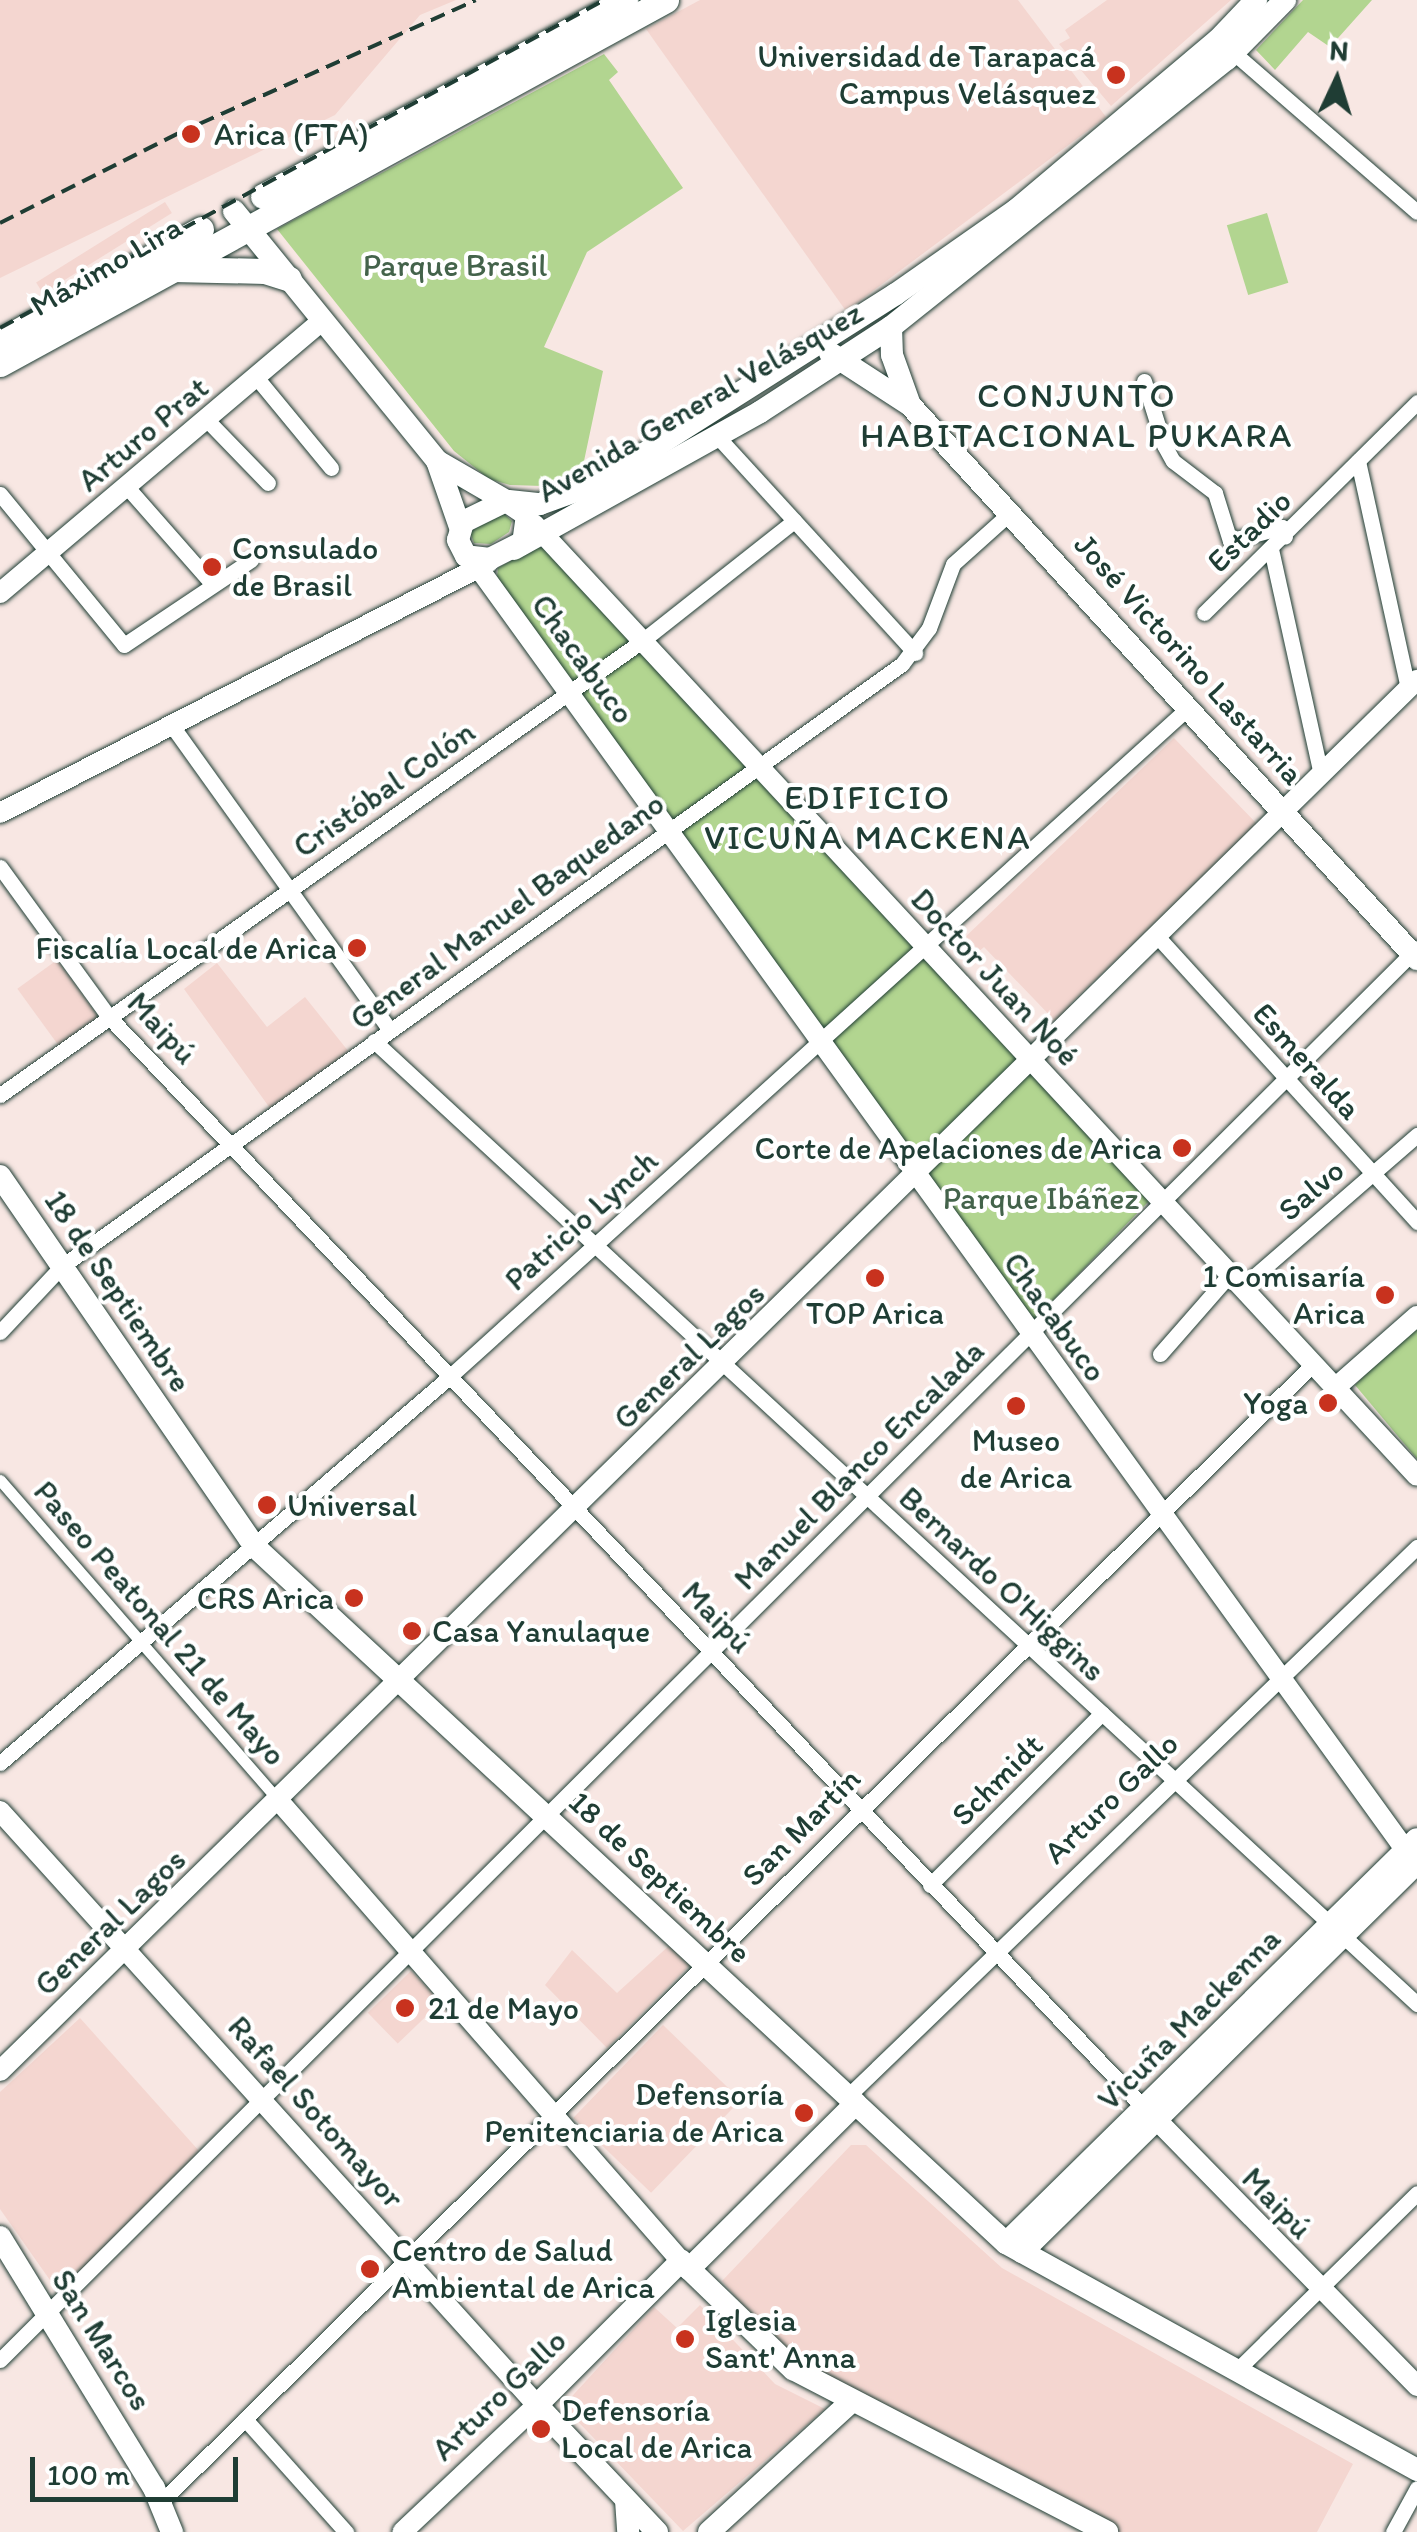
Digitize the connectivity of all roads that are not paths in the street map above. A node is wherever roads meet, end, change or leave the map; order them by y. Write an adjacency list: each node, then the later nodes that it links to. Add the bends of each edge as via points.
1 (666, 0): 4 (main road)
2 (1256, 0): 13 (main road, Avenida General Velásquez, via 1218,41 1016,210)
3 (1285, 0): 5 (main road, Avenida General Velásquez)
4 (623, 9): 7 (main road)
5 (1234, 54): 6 (street); 11 (main road, Avenida General Velásquez)
6 (1417, 212)
7 (239, 218): 8 (main road, Máximo Lira); 9 (main road); 12 (main road, Máximo Lira)
8 (166, 269): 9 (main road, via 266,271); 14 (main road, Máximo Lira)
9 (290, 279): 10 (main road)
10 (323, 320): 15 (street, Arturo Prat); 22 (main road)
11 (891, 327): 13 (main road, Avenida General Velásquez); 18 (main road, José Victorino Lastarria, via 892,356)
12 (0, 340)
13 (828, 352): 18 (main road, José Victorino Lastarria); 20 (main road, Avenida General Velásquez); 27 (main road, Avenida General Velásquez, via 598,484 540,504)
14 (0, 364)
15 (256, 377): 19 (street, Arturo Prat); 23 (street)
16 (1144, 381): 32 (street, via 1164,445 1173,461 1216,493 1230,542 1282,527)
17 (1417, 402): 21 (street, Estadio)
18 (910, 404): 28 (main road, José Victorino Lastarria)
19 (206, 419): 24 (street); 25 (street, Arturo Prat)
20 (717, 436): 29 (street); 30 (main road, Avenida General Velásquez)
21 (1358, 460): 32 (street, Estadio); 42 (street)
22 (437, 461): 27 (main road); 31 (main road)
23 (331, 468)
24 (268, 483)
25 (127, 487): 34 (street, Arturo Prat); 37 (street)
26 (0, 494): 34 (street)
27 (508, 501): 30 (main road); 31 (main road, via 484,507)
28 (1012, 510): 41 (street, via 954,564); 44 (main road, José Victorino Lastarria)
29 (794, 521): 40 (street, Cristóbal Colón); 41 (street)
30 (535, 526): 36 (main road, Avenida General Velásquez, via 507,553); 40 (street, Doctor Juan Noé)
31 (460, 527): 36 (main road, via 460,546)
32 (1285, 537): 33 (street, Estadio)
33 (1271, 549): 39 (street, Estadio); 47 (street)
34 (45, 555): 37 (street, via 124,644); 38 (street, Arturo Prat)
35 (252, 560): 37 (street)
36 (475, 564): 43 (street, Chacabuco); 45 (street)
37 (213, 585)
38 (0, 593)
39 (1204, 613)
40 (642, 641): 43 (street, Cristóbal Colón); 46 (street, Doctor Juan Noé)
41 (915, 654): 46 (street, General Manuel Baquedano)
42 (1413, 684): 47 (street, General Lagos)
43 (568, 694): 50 (street, Chacabuco); 52 (street, Cristóbal Colón)
44 (1188, 706): 48 (main road, José Victorino Lastarria); 54 (street, Patricio Lynch)
45 (170, 723): 49 (street); 52 (street)
46 (757, 764): 50 (street, General Manuel Baquedano); 54 (street, Doctor Juan Noé)
47 (1321, 775): 48 (street, General Lagos)
48 (1283, 812): 53 (street, General Lagos); 55 (main road, José Victorino Lastarria)
49 (0, 813)
50 (666, 830): 57 (street, General Manuel Baquedano); 59 (street, Chacabuco)
51 (0, 867): 56 (street, Maipú)
52 (290, 890): 56 (street, Cristóbal Colón); 57 (street)
53 (1157, 936): 60 (street, General Lagos); 61 (street, Esmeralda)
54 (925, 946): 59 (street, Patricio Lynch); 60 (street, Doctor Juan Noé)
55 (1415, 953): 61 (street, Manuel Blanco Encalada)
56 (108, 1017): 62 (street, Cristóbal Colón); 64 (street, Maipú)
57 (390, 1030): 58 (street, General Manuel Baquedano)
58 (374, 1041): 64 (street, General Manuel Baquedano); 70 (street, Bernardo O'Higgins)
59 (818, 1044): 67 (street, Chacabuco); 70 (street, Patricio Lynch)
60 (1032, 1060): 67 (street, General Lagos); 68 (street, Doctor Juan Noé)
61 (1286, 1078): 65 (street, Esmeralda); 68 (street, Manuel Blanco Encalada)
62 (0, 1095)
63 (1417, 1135): 65 (street, Salvo)
64 (230, 1144): 71 (street, General Manuel Baquedano); 79 (street, Maipú)
65 (1373, 1174): 69 (street, Esmeralda); 72 (street, Salvo)
66 (0, 1176): 71 (main road, 18 de Septiembre)
67 (913, 1178): 75 (street, Chacabuco); 77 (street, General Lagos)
68 (1163, 1202): 72 (street, Doctor Juan Noé); 75 (street, Manuel Blanco Encalada)
69 (1417, 1222)
70 (595, 1246): 77 (street, Bernardo O'Higgins); 79 (street, Patricio Lynch)
71 (62, 1266): 74 (street, General Manuel Baquedano); 86 (main road, 18 de Septiembre)
72 (1236, 1281): 76 (street, Salvo); 78 (street, Doctor Juan Noé)
73 (1417, 1316): 80 (street)
74 (0, 1332)
75 (1028, 1335): 83 (street, Manuel Blanco Encalada); 85 (street, Chacabuco)
76 (1160, 1354)
77 (723, 1364): 83 (street, Bernardo O'Higgins); 84 (street, General Lagos)
78 (1313, 1364): 80 (street, Doctor Juan Noé); 85 (street, San Martín)
79 (448, 1378): 84 (street, Maipú); 86 (street, Patricio Lynch)
80 (1335, 1388): 81 (street, Doctor Juan Noé)
81 (1417, 1476)
82 (0, 1480): 89 (street, Paseo Peatonal 21 de Mayo)
83 (866, 1496): 88 (street, Bernardo O'Higgins); 90 (street, Manuel Blanco Encalada)
84 (574, 1510): 90 (street, Maipú); 92 (street, General Lagos)
85 (1159, 1514): 88 (street, San Martín); 91 (street, Chacabuco)
86 (254, 1546): 89 (street, Patricio Lynch); 92 (main road, 18 de Septiembre)
87 (1417, 1547): 91 (street, Arturo Gallo)
88 (1026, 1642): 93 (street, Bernardo O'Higgins); 97 (street, San Martín)
89 (138, 1645): 94 (street, Patricio Lynch); 96 (street, Paseo Peatonal 21 de Mayo)
90 (709, 1652): 97 (street, Maipú); 99 (street, Manuel Blanco Encalada)
91 (1280, 1680): 95 (street, Arturo Gallo); 100 (street, Chacabuco)
92 (400, 1682): 96 (street, General Lagos); 99 (main road, 18 de Septiembre)
93 (1102, 1713): 95 (street, Bernardo O'Higgins); 101 (street, Schmidt)
94 (0, 1762)
95 (1176, 1781): 102 (street, Bernardo O'Higgins); 105 (street, Arturo Gallo)
96 (279, 1801): 103 (street, General Lagos); 104 (street)
97 (858, 1809): 101 (street, Maipú); 106 (street, San Martín)
98 (0, 1811): 103 (street, Rafael Sotomayor)
99 (545, 1816): 104 (street, Manuel Blanco Encalada); 106 (main road, 18 de Septiembre)
100 (1414, 1857): 102 (main road, Vicuña Mackenna)
101 (930, 1885): 105 (street, Maipú)
102 (1337, 1930): 107 (street, Bernardo O'Higgins); 112 (main road, Vicuña Mackenna)
103 (126, 1950): 108 (street, General Lagos); 110 (street, Rafael Sotomayor)
104 (408, 1952): 110 (street, Manuel Blanco Encalada); 111 (street)
105 (995, 1955): 109 (street, Arturo Gallo); 112 (street, Maipú)
106 (704, 1962): 109 (main road, 18 de Septiembre); 111 (street, San Martín)
107 (1417, 2004)
108 (0, 2071)
109 (852, 2099): 115 (main road, 18 de Septiembre); 117 (main road, Arturo Gallo)
110 (262, 2100): 116 (street, Rafael Sotomayor); 119 (street, Manuel Blanco Encalada)
111 (550, 2115): 116 (street, San Martín); 117 (street)
112 (1151, 2115): 115 (main road, Vicuña Mackenna); 118 (street, Maipú)
113 (1417, 2193): 118 (street)
114 (0, 2237): 119 (main road, San Marcos)
115 (1014, 2247): 121 (main road, 18 de Septiembre)
116 (406, 2259): 124 (street, Rafael Sotomayor); 125 (street, San Martín)
117 (685, 2265): 123 (main road, via 770,2352); 124 (main road, Arturo Gallo)
118 (1318, 2290): 121 (street); 122 (street, Maipú)
119 (48, 2314): 120 (street, Manuel Blanco Encalada); 129 (main road, San Marcos)
120 (0, 2360)
121 (1237, 2370): 126 (main road, 18 de Septiembre)
122 (1417, 2386)
123 (852, 2401): 135 (main road); 136 (main road)
124 (537, 2404): 128 (main road, Rafael Sotomayor); 132 (street, Arturo Gallo)
125 (245, 2419): 129 (street, San Martín); 131 (street)
126 (1417, 2470)
127 (1417, 2488): 137 (street)
128 (626, 2500): 133 (main road); 134 (main road, Rafael Sotomayor)
129 (162, 2502): 130 (main road, San Marcos)
130 (172, 2532)
131 (346, 2532)
132 (402, 2532)
133 (628, 2532)
134 (656, 2532)
135 (709, 2532)
136 (1107, 2532)
137 (1394, 2532)

